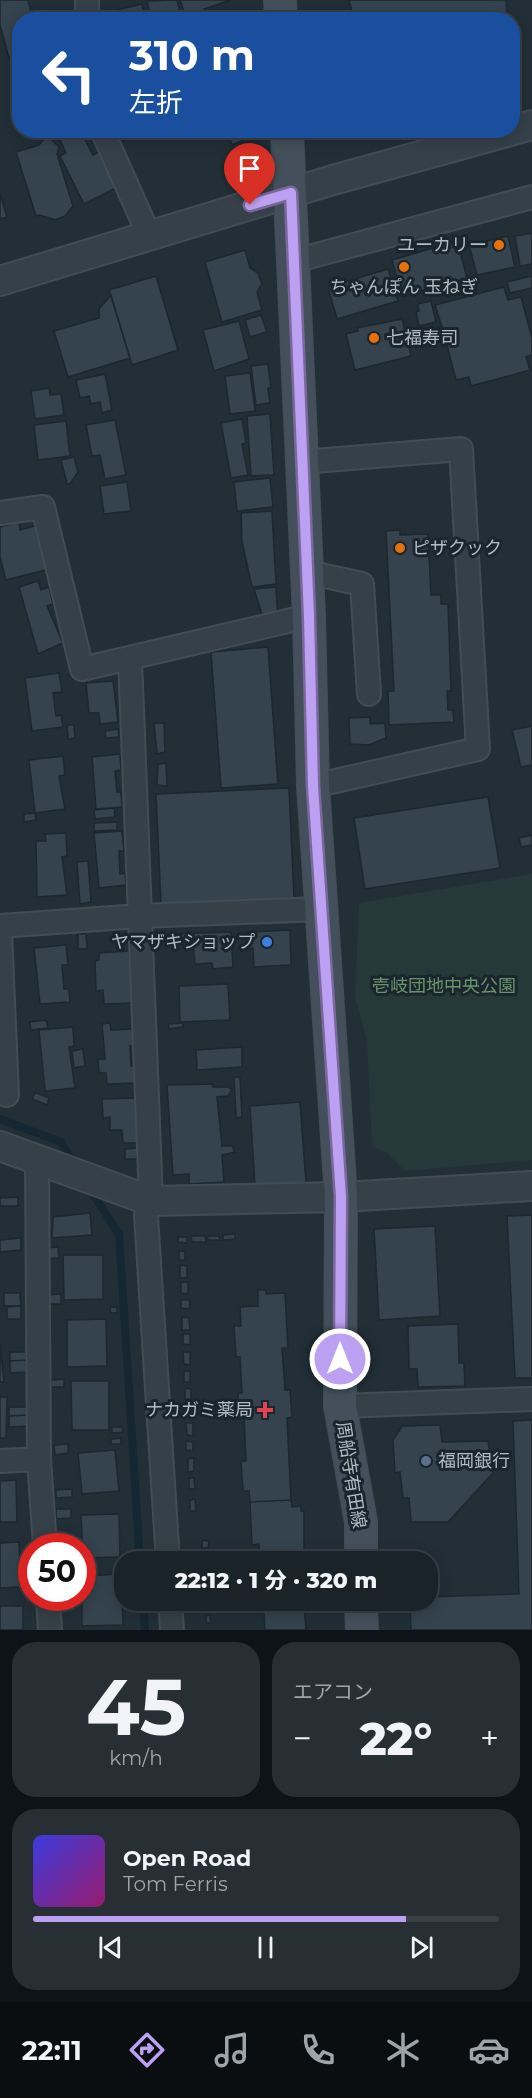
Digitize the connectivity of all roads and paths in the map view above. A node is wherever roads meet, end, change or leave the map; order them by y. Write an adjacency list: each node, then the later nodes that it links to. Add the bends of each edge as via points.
1 (106, 138): 6 (street)
2 (288, 138): 4 (main road, 周船寺有田線)
3 (486, 138): 4 (street)
4 (291, 193): 6 (street); 7 (main road, 周船寺有田線)
5 (532, 197): 7 (street)
6 (149, 235): 8 (street)
7 (294, 261): 9 (main road, 周船寺有田線)
8 (0, 281)
9 (302, 462): 11 (main road, 周船寺有田線); 15 (street, via 461,449 478,749)
10 (0, 513): 13 (street, via 43,507 82,669)
11 (307, 572): 12 (main road, 周船寺有田線); 14 (street, via 362,584)
12 (309, 616): 13 (street); 15 (main road, 周船寺有田線)
13 (130, 658): 17 (street)
14 (369, 694)
15 (313, 786): 16 (main road, 周船寺有田線)
16 (322, 909): 17 (street); 24 (main road, 周船寺有田線)
17 (140, 916): 18 (street); 25 (street)
18 (0, 926)
19 (0, 932): 20 (street, via 7,1095)
20 (0, 1093)
21 (0, 1146): 22 (street)
22 (37, 1160): 25 (street); 28 (street)
23 (532, 1186): 24 (street)
24 (341, 1197): 25 (street); 27 (main road, 周船寺有田線)
25 (151, 1201): 31 (street, via 146,1215)
26 (532, 1399): 27 (street)
27 (340, 1406): 32 (main road, 周船寺有田線, via 361,1522)
28 (39, 1459): 29 (street); 30 (street)
29 (0, 1461)
30 (44, 1533)
31 (167, 1551)
32 (361, 1551)
33 (49, 1611): 36 (street)
34 (171, 1611): 37 (street)
35 (362, 1611): 38 (main road)
36 (50, 1630)
37 (172, 1630)
38 (362, 1630)

